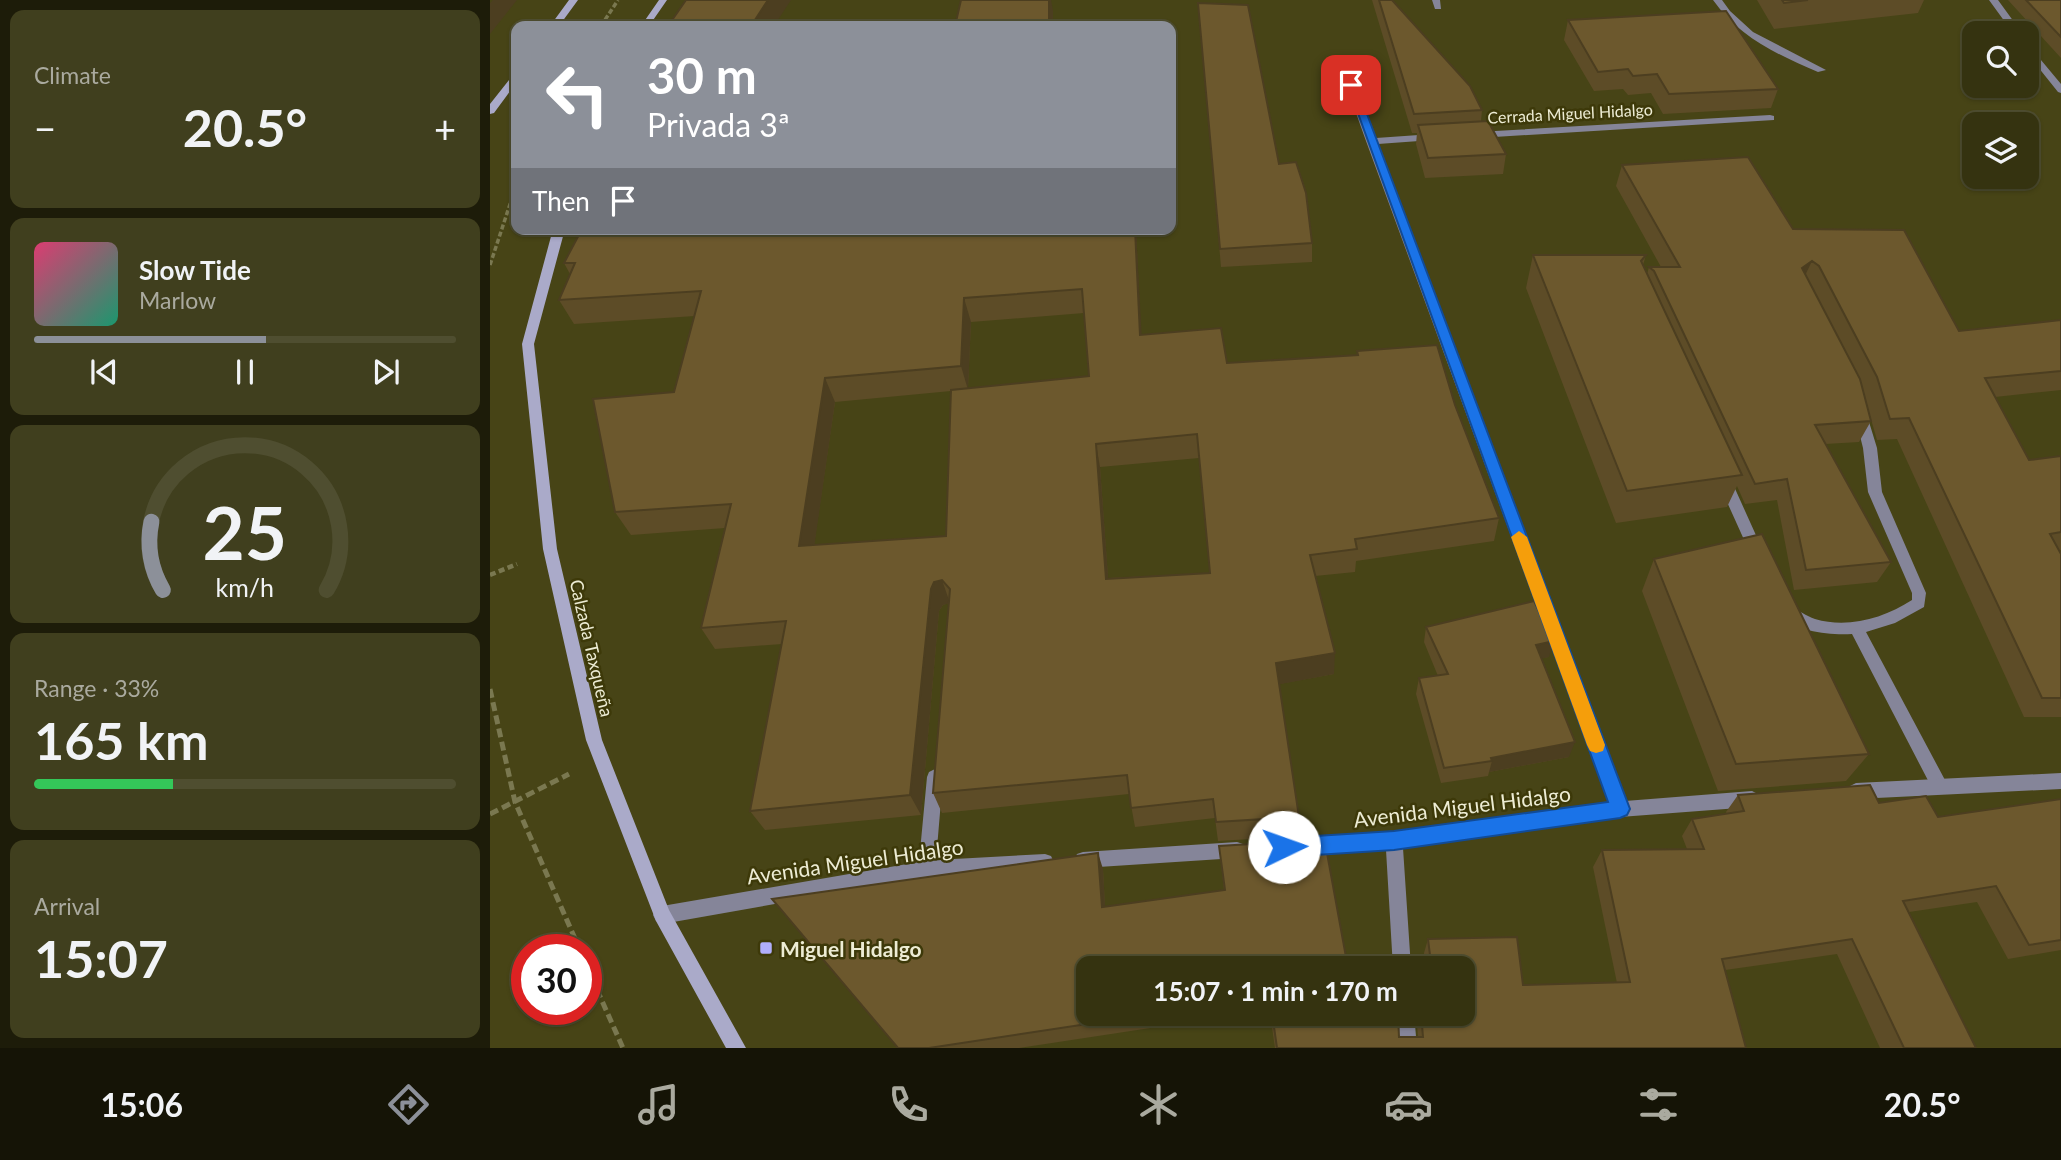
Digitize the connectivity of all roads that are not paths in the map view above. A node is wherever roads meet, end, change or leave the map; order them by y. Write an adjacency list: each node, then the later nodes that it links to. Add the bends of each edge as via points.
1 (1717, 0): 9 (street, via 1746,33)
2 (1993, 0): 7 (street)
3 (572, 3): 5 (main road)
4 (661, 3): 6 (main road)
5 (558, 21)
6 (648, 21)
7 (2009, 21)
8 (2039, 62): 12 (street)
9 (1821, 69)
10 (511, 84): 13 (main road)
11 (1351, 85): 17 (street)
12 (2061, 90)
13 (490, 111)
14 (1770, 118): 15 (street, Cerrada Miguel Hidalgo)
15 (1468, 135)
16 (1440, 137): 17 (street)
17 (1371, 141): 29 (street)
18 (557, 235): 34 (main road, Calzada Taxqueña, via 528,344 550,549 594,740)
19 (1857, 399): 23 (street, via 1875,492 1919,593 1919,603 1907,612)
20 (1719, 469): 21 (street)
21 (1764, 570)
22 (1782, 603): 23 (street, via 1803,624)
23 (1856, 628): 26 (street)
24 (936, 761): 33 (street)
25 (2061, 781): 26 (street)
26 (1939, 785): 27 (street)
27 (1842, 793)
28 (1772, 798): 29 (street, Avenida Miguel Hidalgo)
29 (1620, 809): 30 (street, Avenida Miguel Hidalgo)
30 (1394, 841): 31 (street, Avenida Miguel Hidalgo); 35 (street)
31 (1284, 847)
32 (1257, 849): 33 (street, Avenida Miguel Hidalgo)
33 (928, 869): 34 (street, Avenida Miguel Hidalgo)
34 (662, 915): 37 (main road, Calzada Taxqueña)
35 (1401, 956)
36 (1406, 1026): 38 (street)
37 (736, 1048)
38 (1407, 1048)

